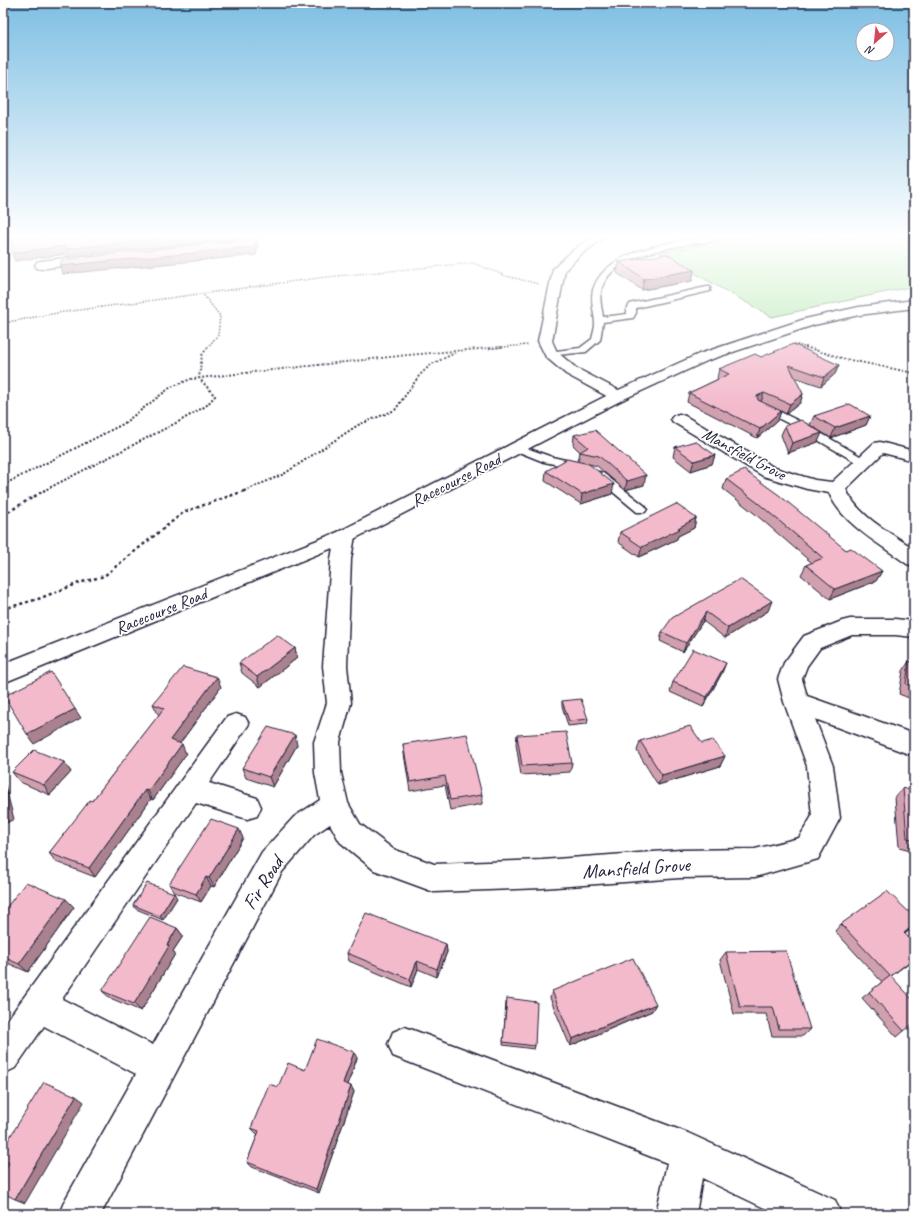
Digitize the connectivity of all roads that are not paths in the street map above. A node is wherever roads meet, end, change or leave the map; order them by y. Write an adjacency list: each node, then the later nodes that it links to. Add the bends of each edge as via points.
1 (553, 294): 6 (street, via 545,341)
2 (597, 294): 5 (lane)
3 (689, 294): 5 (lane, via 633,306 630,316)
4 (914, 304): 7 (street, Racecourse Road, via 859,311 810,322 704,357)
5 (598, 320): 6 (lane, via 596,340 583,350)
6 (549, 350): 7 (street, via 571,371)
7 (618, 396): 10 (street, Racecourse Road)
8 (760, 406): 12 (lane, via 801,426)
9 (679, 419): 13 (street, Mansfield Grove, via 770,472 813,485)
10 (518, 448): 14 (lane, via 537,458 592,469); 15 (street, Racecourse Road)
11 (914, 456): 12 (street, via 880,447)
12 (863, 462): 13 (street)
13 (836, 488): 16 (street, via 842,502 855,517)
14 (641, 509)
15 (345, 536): 18 (street, Racecourse Road); 23 (street, via 341,559 335,666 339,703 328,742 328,773)
16 (914, 559)
17 (914, 629): 19 (street, Mansfield Grove, via 850,627 812,642 796,663 790,679)
18 (3, 674)
19 (796, 702): 21 (street); 23 (street, Mansfield Grove, via 820,766 826,818 808,849 755,863 680,864 542,874 434,878 384,860 350,833)
20 (236, 724): 22 (street)
21 (914, 745)
22 (191, 790): 24 (street); 25 (street)
23 (335, 805): 28 (street, Fir Road, via 304,826 272,862)
24 (247, 807)
25 (38, 1005): 27 (street); 28 (street)
26 (405, 1044): 29 (street)
27 (3, 1056)
28 (160, 1067): 30 (street, Fir Road)
29 (688, 1152): 31 (street); 32 (street)
30 (80, 1214)
31 (676, 1214)
32 (821, 1214)

